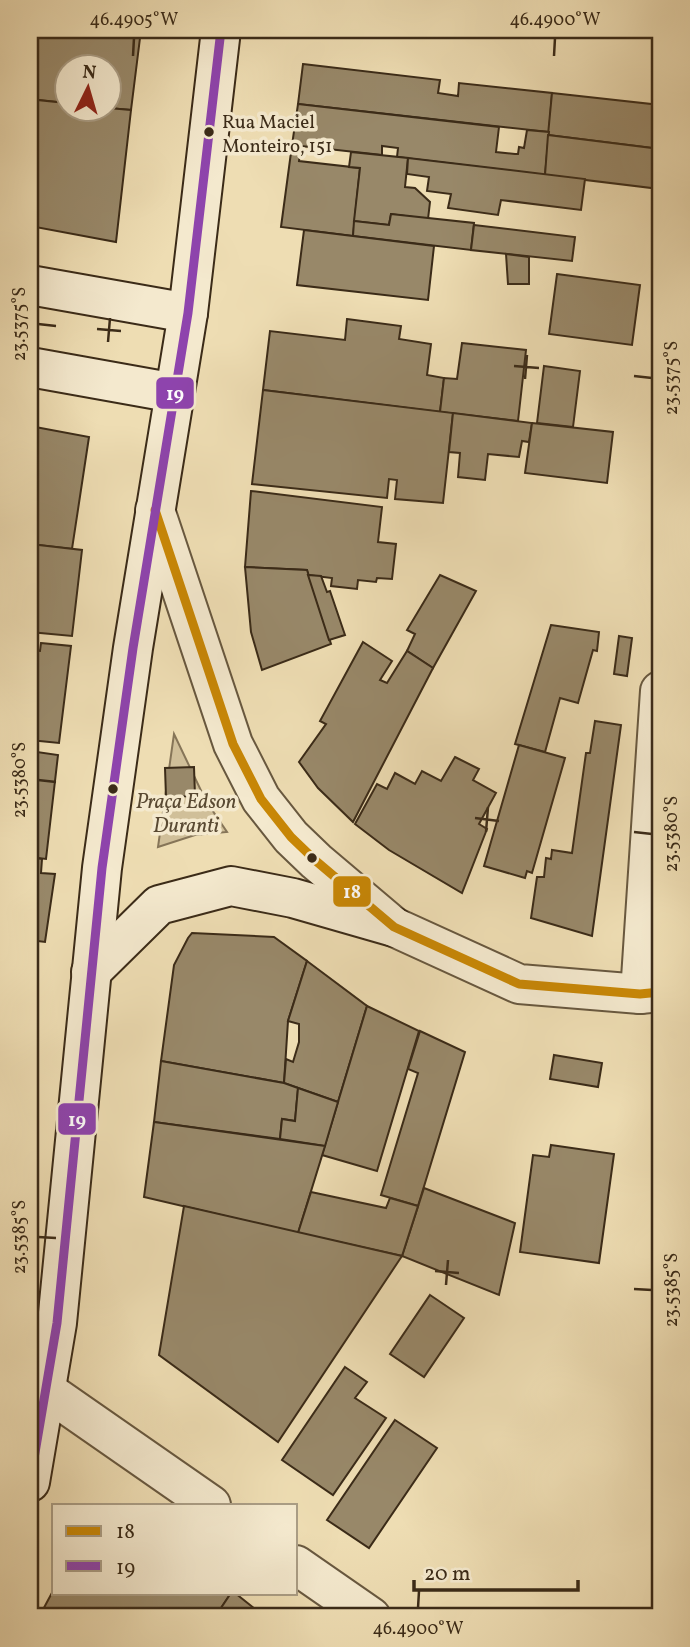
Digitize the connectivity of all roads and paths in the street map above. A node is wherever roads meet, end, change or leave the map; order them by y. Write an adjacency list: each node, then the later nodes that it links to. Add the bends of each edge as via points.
1 (221, 30): 3 (street)
2 (30, 285): 3 (street)
3 (188, 313): 5 (street)
4 (30, 367): 5 (street)
5 (175, 393): 6 (street)
6 (155, 510): 8 (street, via 233,744 261,799 299,845); 9 (street)
7 (660, 691): 10 (street)
8 (394, 927): 9 (street, via 231,886 159,905); 10 (street, via 519,984)
9 (91, 972): 11 (street, via 57,1323)
10 (650, 993)
11 (38, 1388): 12 (street); 13 (street)
12 (30, 1482)
13 (210, 1504)
14 (298, 1566): 15 (street)
15 (371, 1617)

